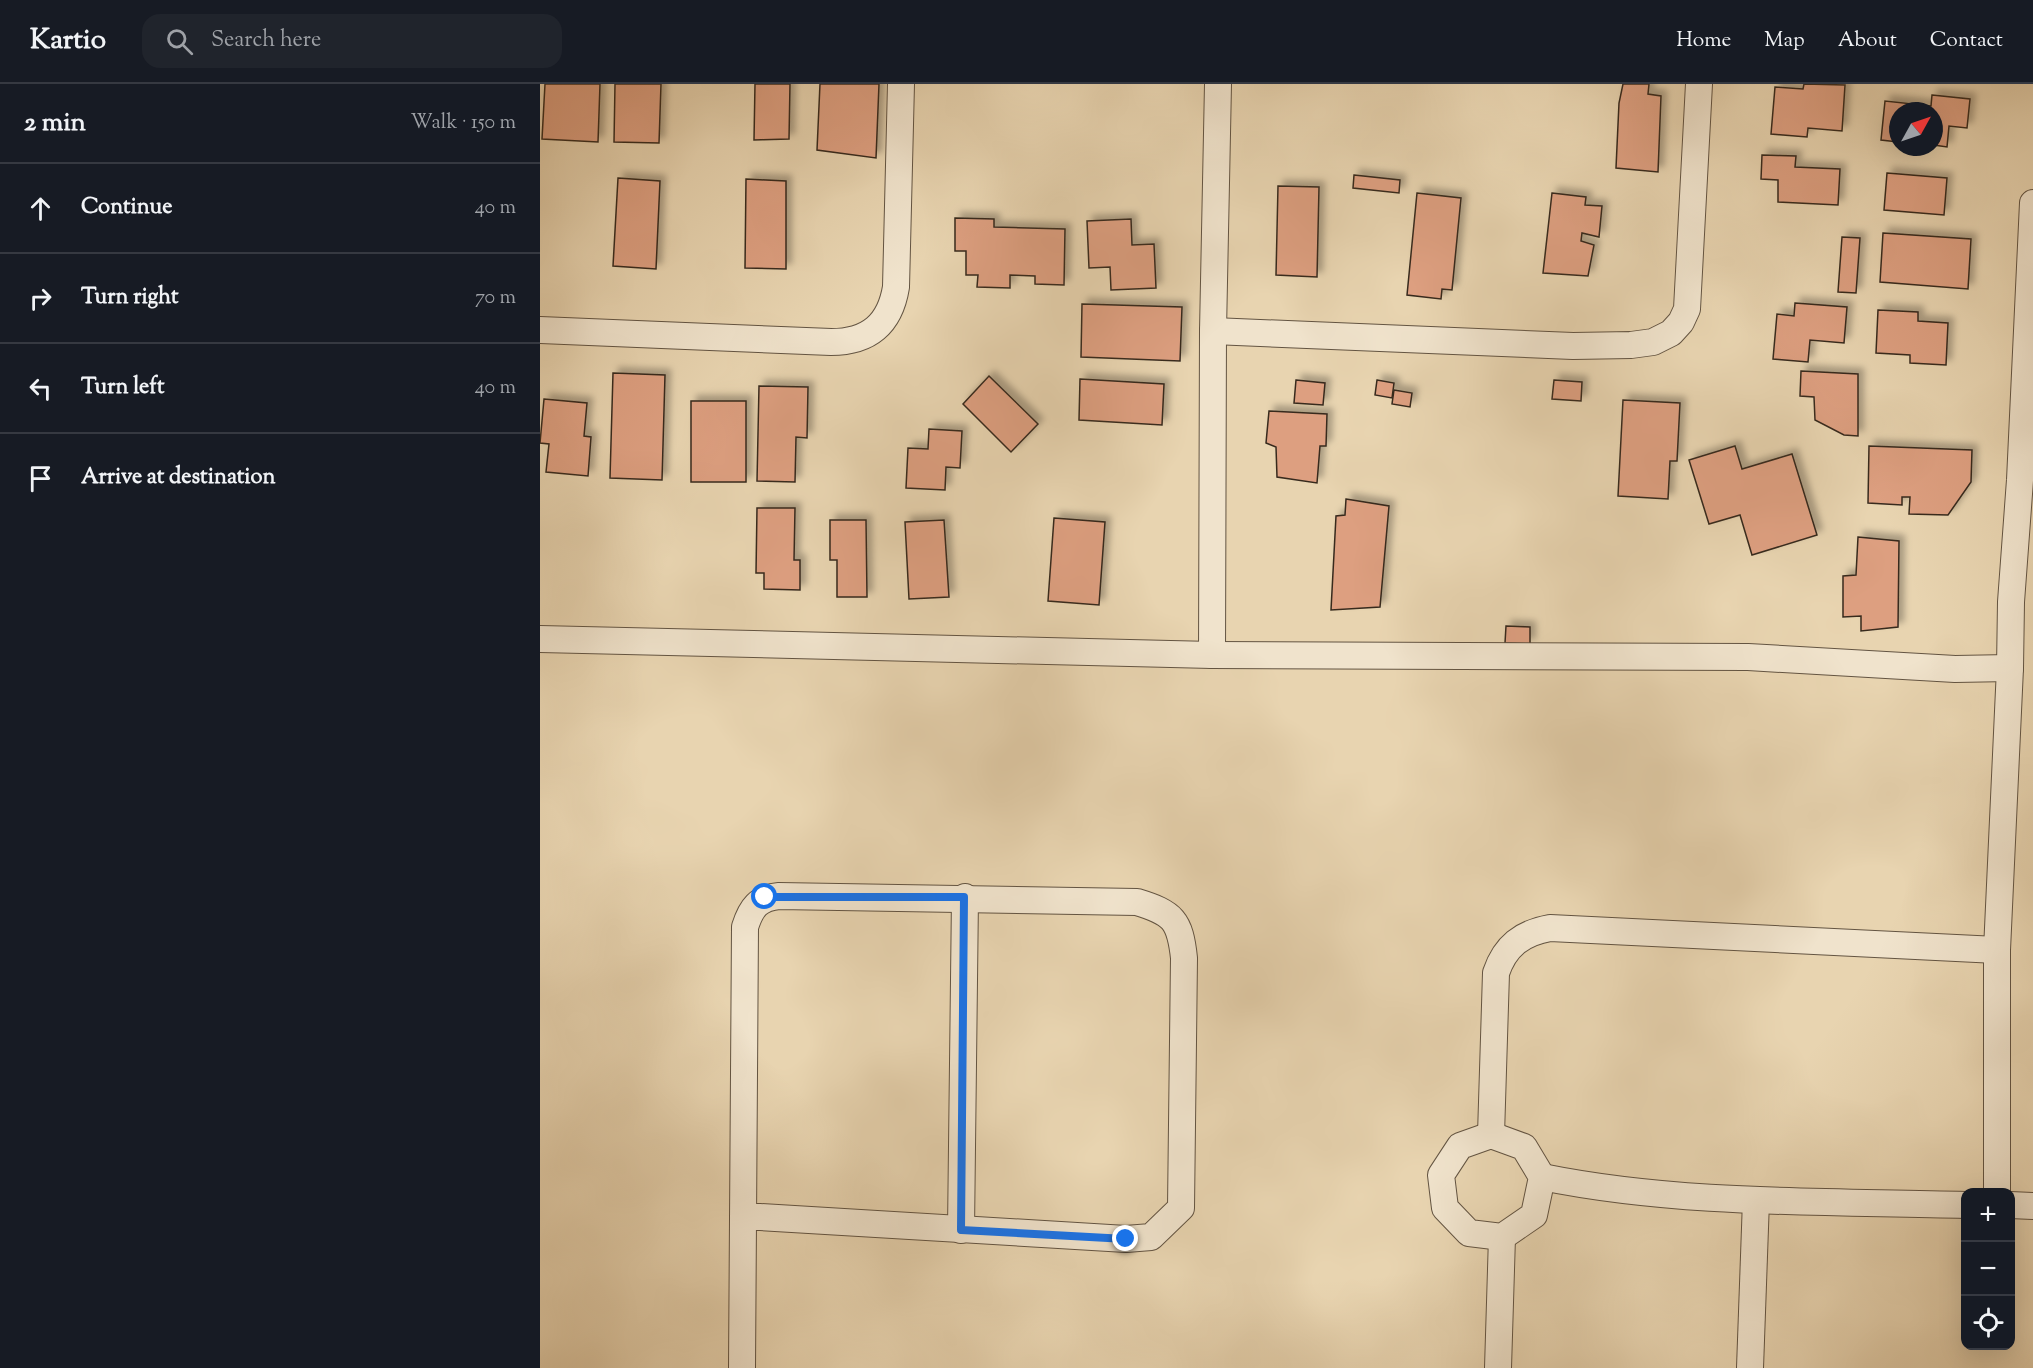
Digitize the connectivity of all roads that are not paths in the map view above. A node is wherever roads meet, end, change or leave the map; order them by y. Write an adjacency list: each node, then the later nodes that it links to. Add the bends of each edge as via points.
1 (901, 84): 5 (street, via 897,287 893,307 872,333 847,342 831,342)
2 (1218, 84): 6 (street)
3 (1699, 84): 6 (street, via 1687,309 1671,333 1653,342 1573,346)
4 (2033, 203): 9 (street)
5 (540, 330)
6 (1213, 331): 8 (street)
7 (540, 639): 8 (street)
8 (1212, 655): 9 (street, via 1748,657 1955,669)
9 (2010, 668): 11 (street)
10 (964, 897): 19 (street, via 779,896 765,897 754,906 745,927); 20 (street); 20 (street, via 1137,902 1173,917 1181,932 1184,957 1182,1208 1151,1237)
11 (1997, 950): 12 (street, via 1550,928 1533,931 1513,943 1502,956 1496,973); 14 (street)
12 (1491, 1135): 13 (street, via 1524,1147); 21 (street, via 1460,1146 1441,1175 1445,1208 1469,1233)
13 (1542, 1177): 15 (street, via 1602,1189); 21 (street, via 1534,1215)
14 (1997, 1188)
15 (1756, 1200): 16 (street); 24 (street)
16 (1961, 1204)
17 (2015, 1205): 18 (street)
18 (2033, 1206)
19 (743, 1216): 20 (street); 22 (street)
20 (961, 1230)
21 (1502, 1237): 23 (street)
22 (742, 1368)
23 (1498, 1368)
24 (1750, 1368)

